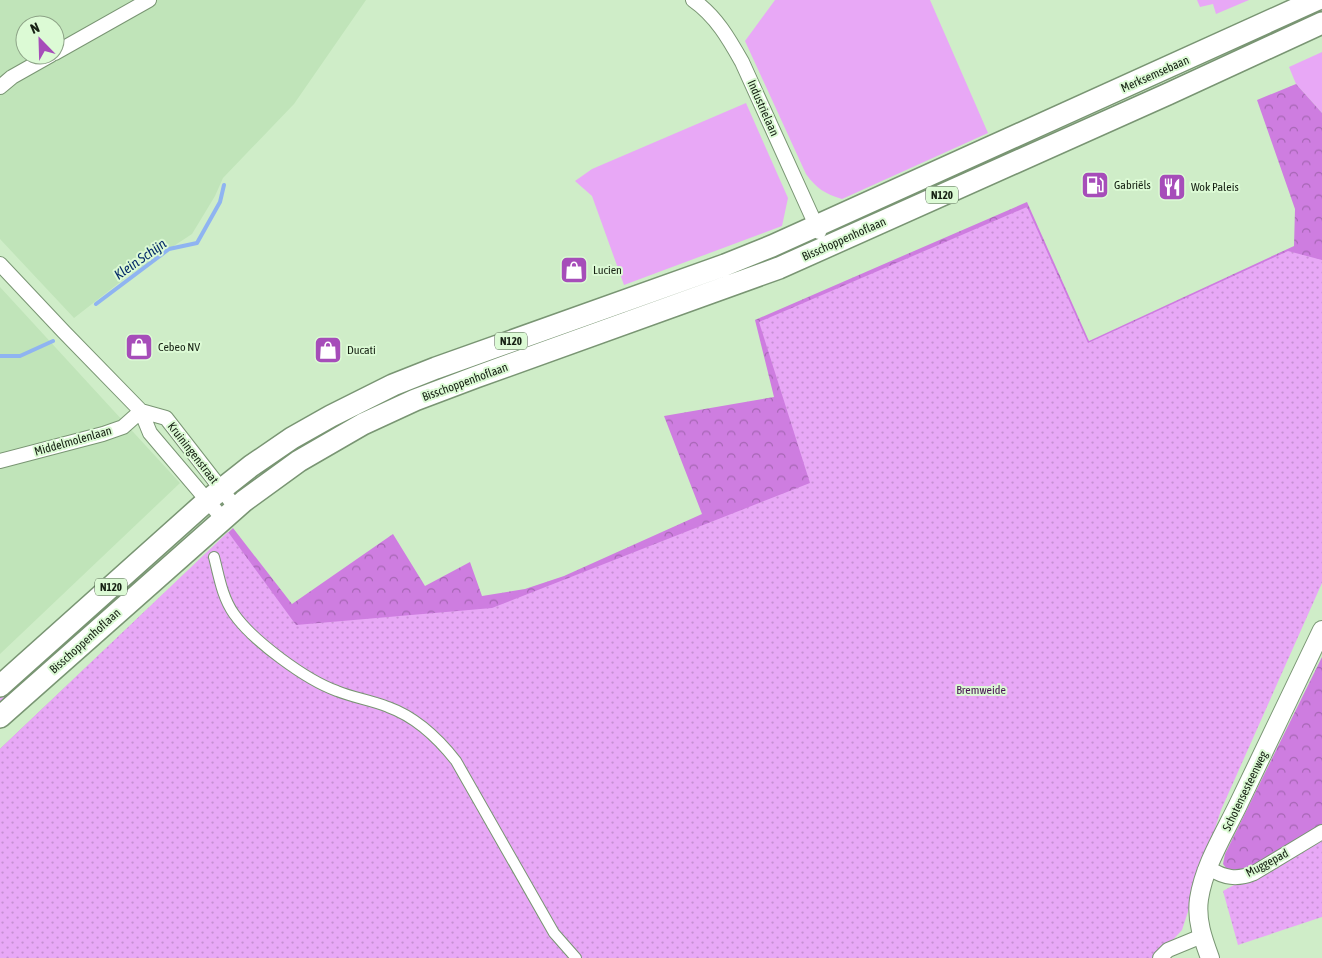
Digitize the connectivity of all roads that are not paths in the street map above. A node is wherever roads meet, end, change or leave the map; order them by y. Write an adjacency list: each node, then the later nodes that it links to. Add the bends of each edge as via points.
1 (149, 0): 5 (street)
2 (693, 0): 10 (street, Industrielaan, via 706,9 729,38)
3 (1316, 0): 9 (main road, Merksemsebaan / N120)
4 (1322, 23): 8 (main road, Merksemsebaan / N120)
5 (65, 47)
6 (33, 65): 7 (street)
7 (0, 87)
8 (1058, 143): 11 (main road, Bisschoppenhoflaan / N120)
9 (994, 147): 10 (main road, Bisschoppenhoflaan / N120)
10 (816, 227): 11 (street, Industrielaan); 15 (main road, Bisschoppenhoflaan / N120, via 725,265 393,385 298,435)
11 (826, 247): 16 (main road, Bisschoppenhoflaan / N120, via 757,277 484,374 388,412 316,450)
12 (0, 264): 13 (street, Kruiningenstraat)
13 (141, 411): 14 (street, Middelmolenlaan, via 123,427); 15 (street, Kruiningenstraat, via 150,433); 15 (street, Kruiningenstraat, via 166,418)
14 (0, 461)
15 (215, 494): 16 (street, Kruiningenstraat); 19 (main road, Bisschoppenhoflaan / N120)
16 (229, 513): 20 (main road, Bisschoppenhoflaan / N120)
17 (214, 557): 24 (street, via 221,586 233,613 260,640 315,682 400,711 418,722 439,742 456,761 554,934)
18 (1322, 630): 22 (street, Schotensesteenweg)
19 (0, 686)
20 (0, 717)
21 (1322, 832): 22 (street, Muggepad, via 1245,876 1218,874)
22 (1209, 868): 23 (street, Schotensesteenweg, via 1199,899)
23 (1202, 936): 25 (street, via 1168,950); 26 (street, Schotensesteenweg)
24 (576, 958)
25 (1160, 958)
26 (1210, 958)

